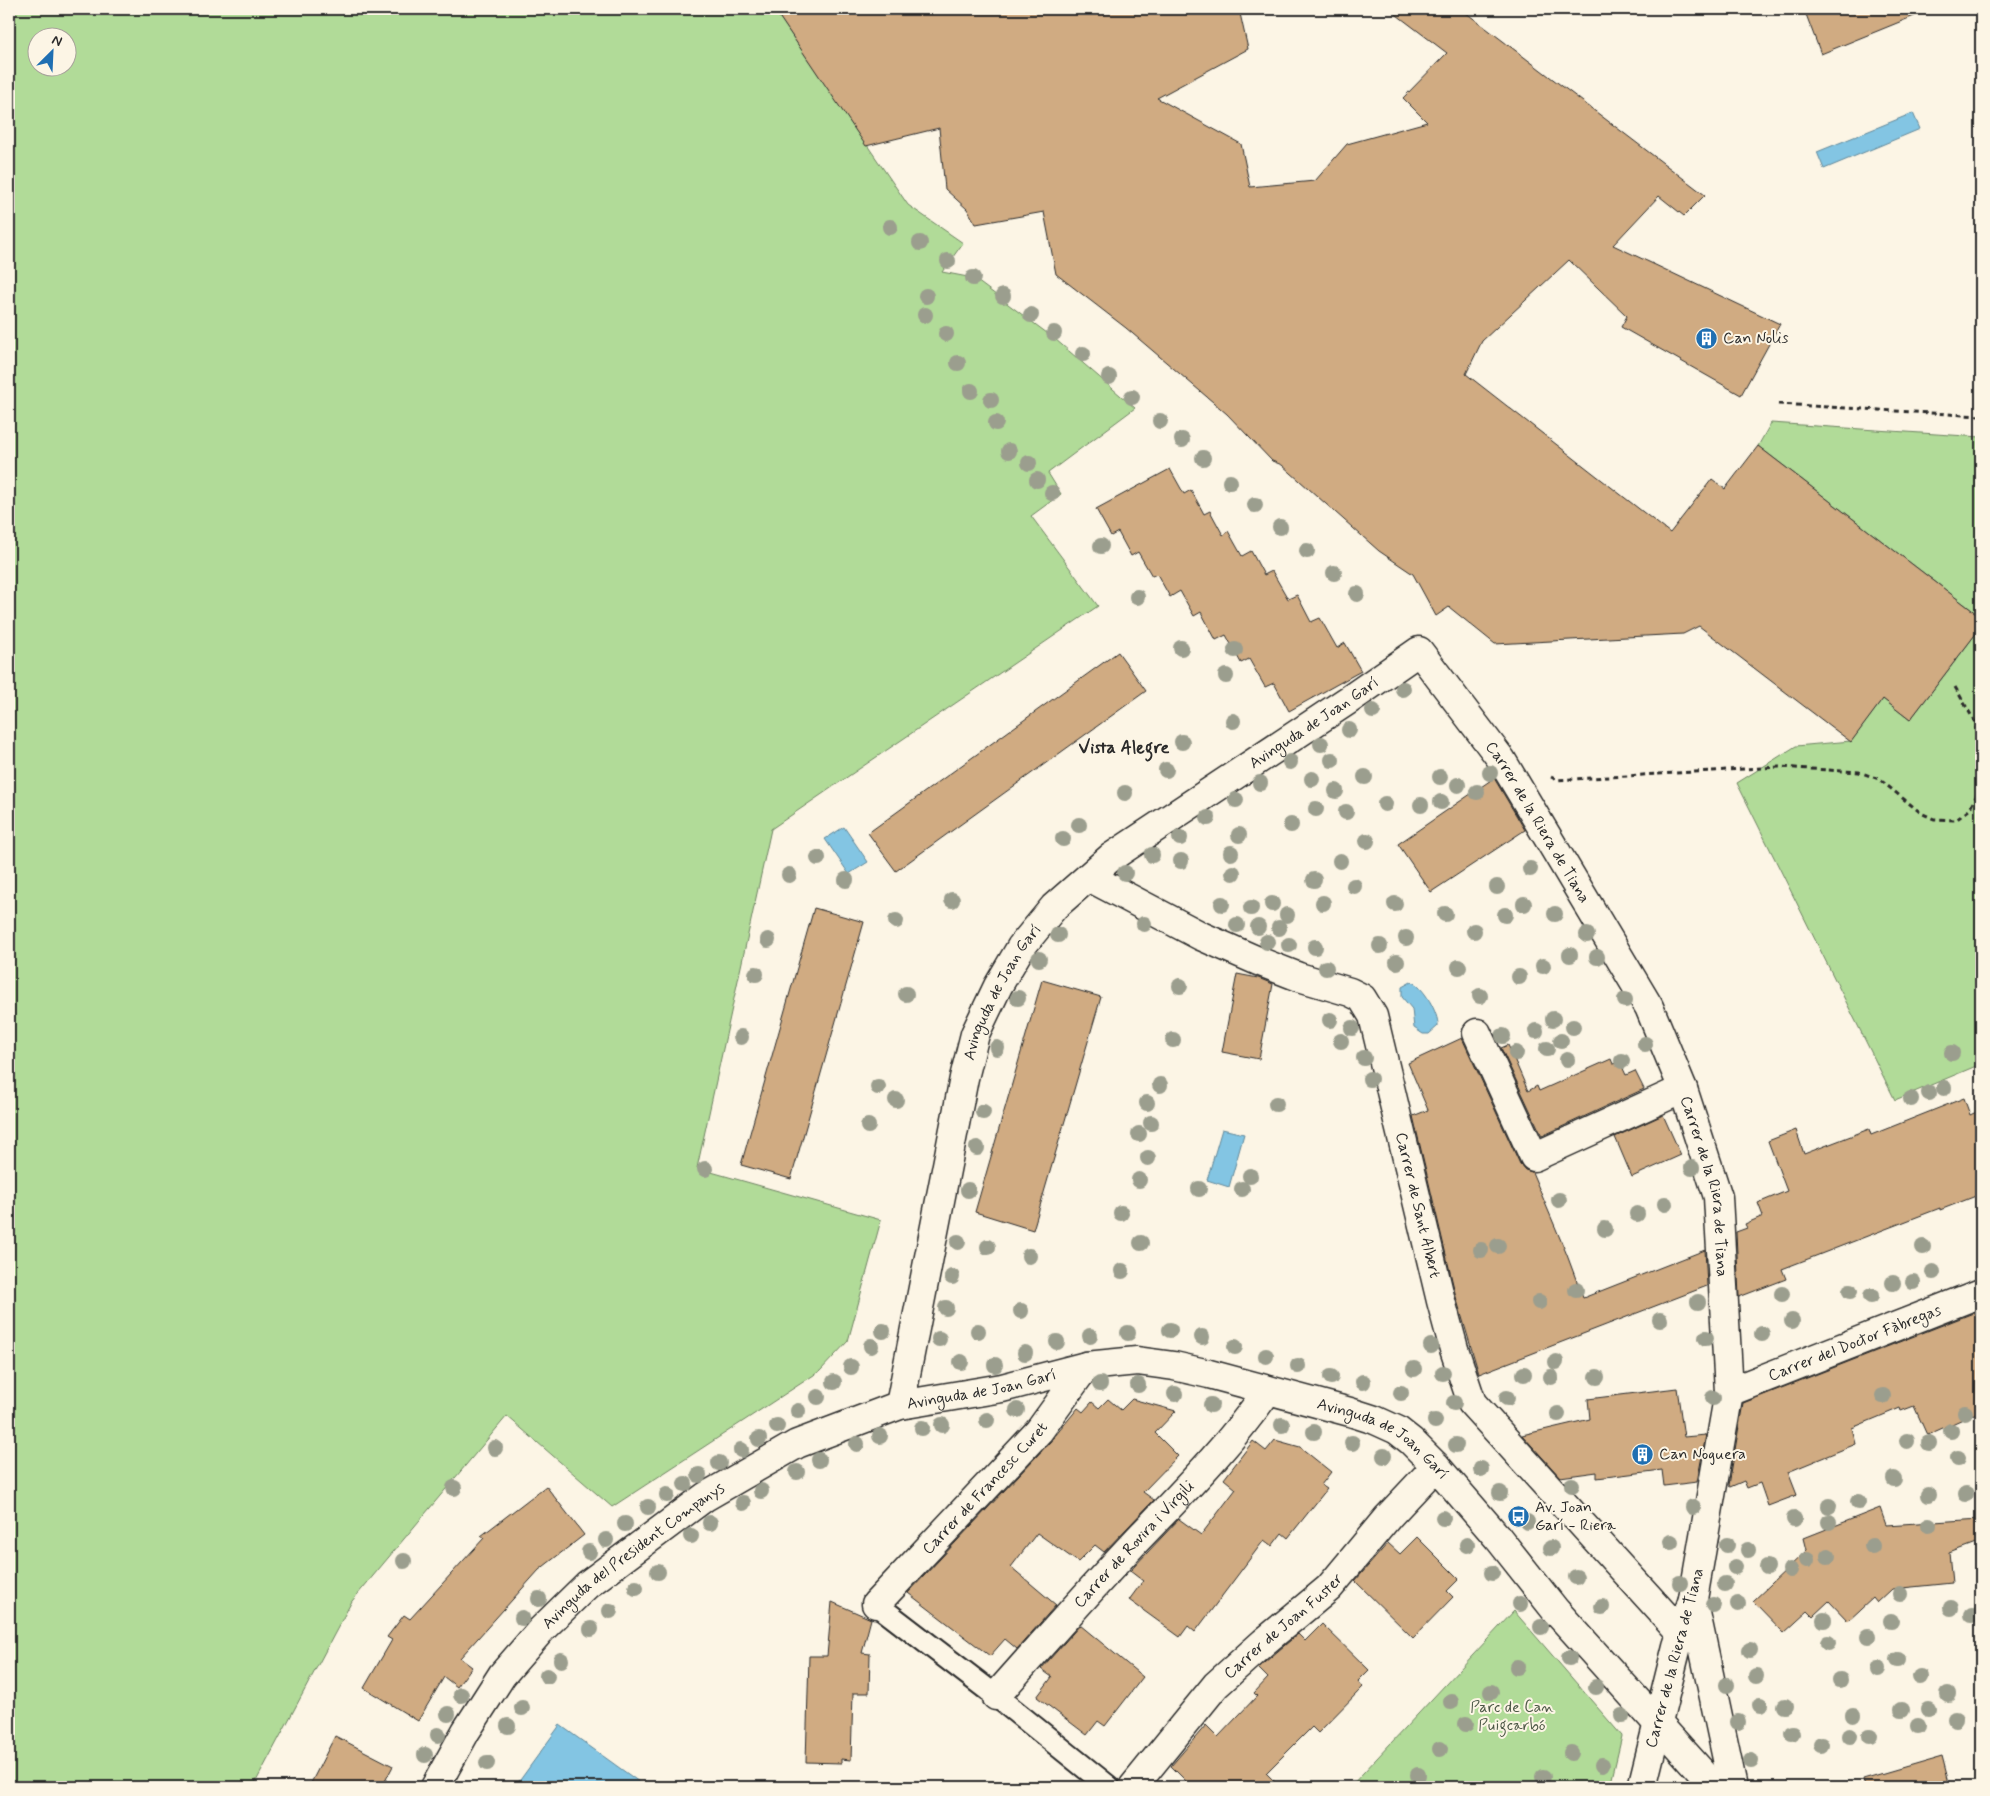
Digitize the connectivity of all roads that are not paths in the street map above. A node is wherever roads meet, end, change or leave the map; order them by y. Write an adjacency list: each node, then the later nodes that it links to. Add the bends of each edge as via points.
1 (1419, 651): 2 (street, Avinguda de Joan Garí, via 1110,858); 4 (street, Carrer de la Riera de Tiana, via 1501,759 1649,1008)
2 (1089, 877): 9 (street, Avinguda de Joan Garí, via 1054,907 1021,947 975,1034); 13 (street, Carrer de Sant Albert, via 1201,936 1299,978 1362,998 1373,1016 1441,1301 1472,1403)
3 (1477, 1033): 4 (street, via 1534,1157)
4 (1683, 1089): 8 (street, Carrer de la Riera de Tiana, via 1718,1197)
5 (1981, 1294): 8 (street, Carrer del Doctor Fàbregas)
6 (1086, 1366): 7 (street, Avinguda de Joan Garí, via 1137,1361 1174,1366); 9 (street, Avinguda de Joan Garí, via 1002,1388); 12 (street, Carrer de Francesc Curet, via 1039,1431)
7 (1268, 1390): 10 (street, Avinguda de Joan Garí, via 1376,1420 1411,1441); 14 (street, Carrer de Rovira i Virgili, via 1251,1416 1202,1472 1074,1606)
8 (1729, 1392): 11 (street, Carrer de la Riera de Tiana)
9 (900, 1404): 16 (street, Avinguda del President Companys, via 798,1444 722,1487 587,1585 542,1629 502,1676)
10 (1436, 1466): 15 (street, Avinguda de Joan Garí, via 1556,1611); 18 (street, Carrer de Joan Fuster, via 1329,1588 1216,1685)
11 (1694, 1599): 13 (street, Carrer de la Riera de Tiana); 21 (street)
12 (876, 1604): 14 (lane)
13 (1681, 1633): 15 (street, Carrer de la Riera de Tiana)
14 (996, 1696): 17 (lane)
15 (1658, 1722): 19 (street, Carrer de la Riera de Tiana); 20 (street, Avinguda de Joan Garí)
16 (435, 1787)
17 (1109, 1787)
18 (1133, 1787)
19 (1642, 1787)
20 (1715, 1787)
21 (1734, 1787)

